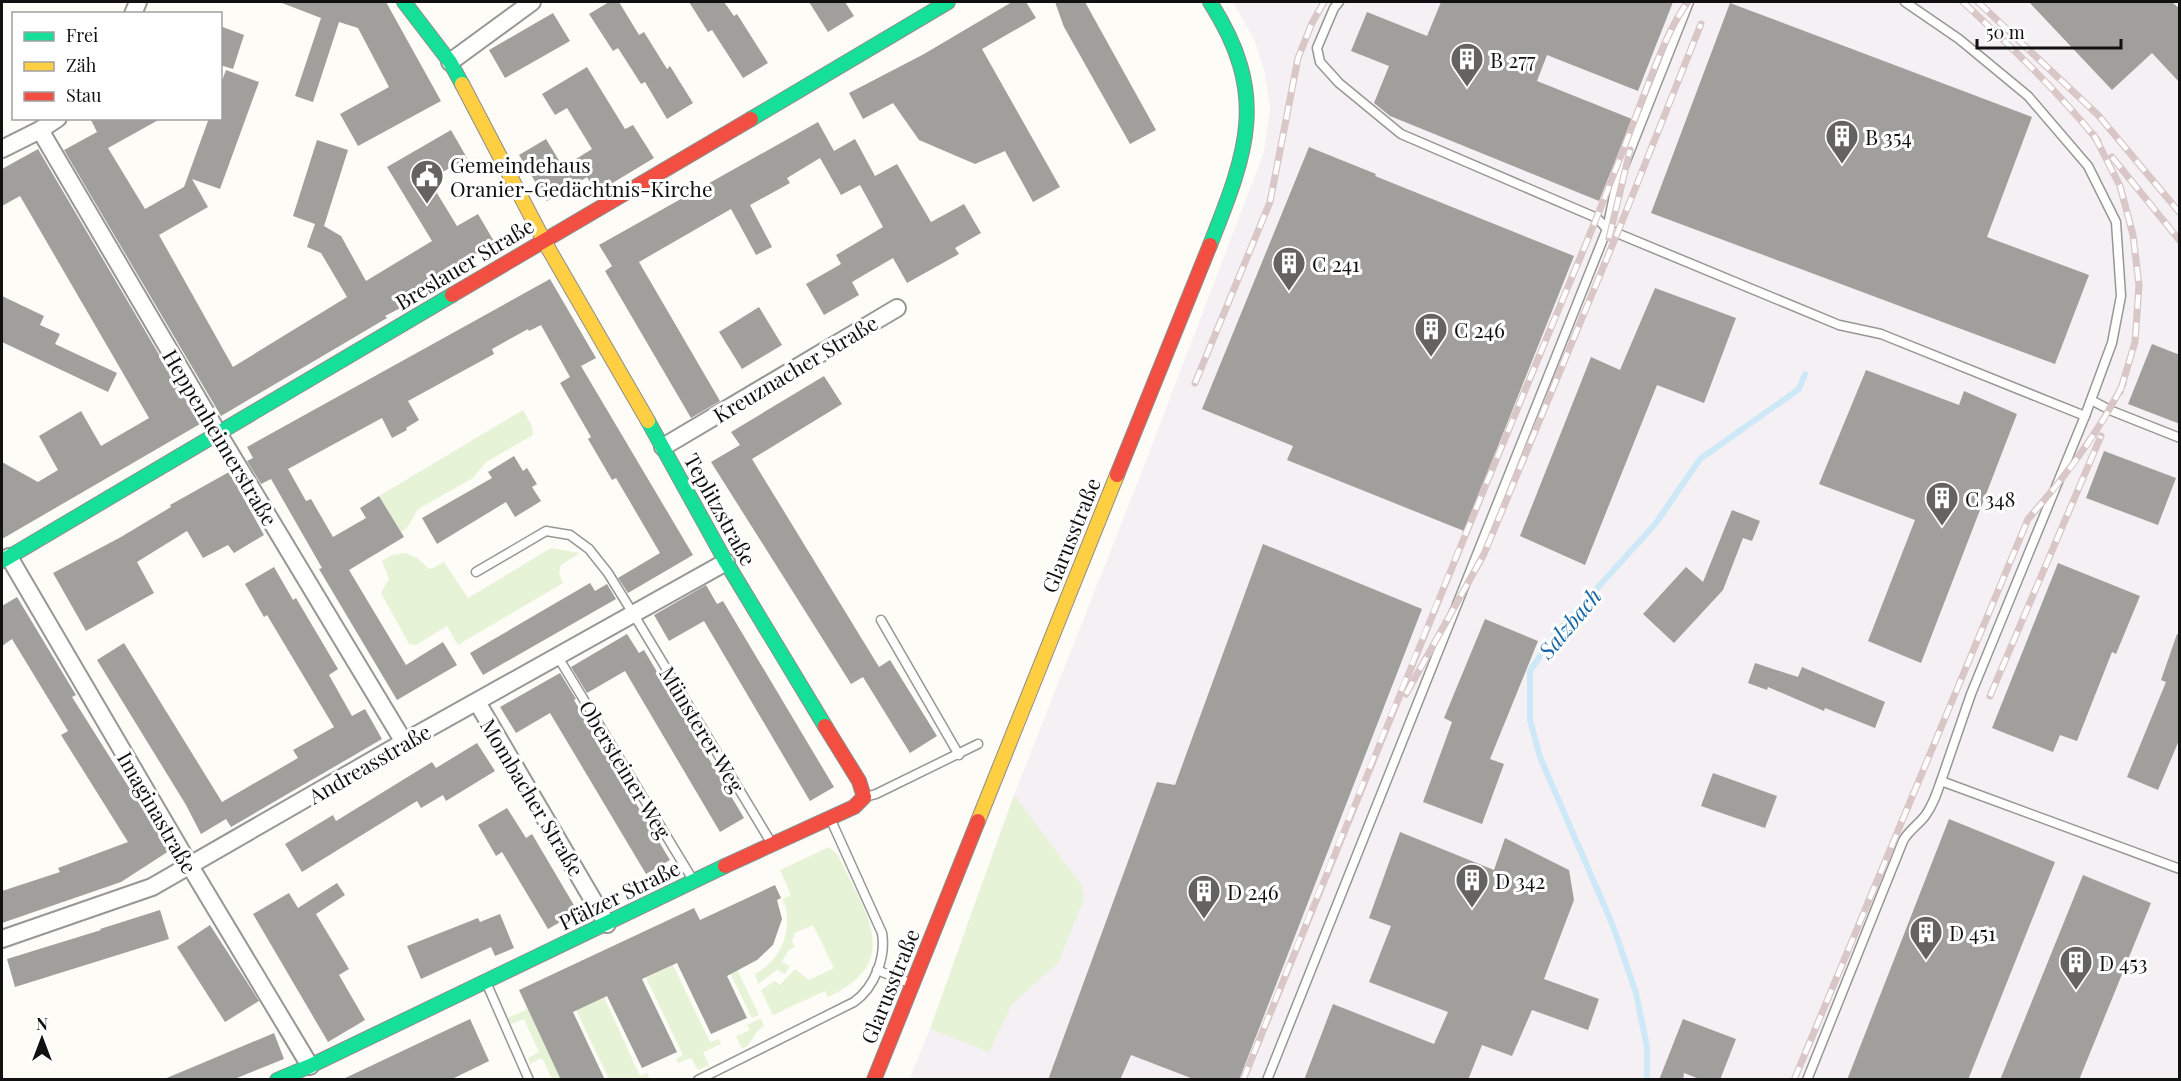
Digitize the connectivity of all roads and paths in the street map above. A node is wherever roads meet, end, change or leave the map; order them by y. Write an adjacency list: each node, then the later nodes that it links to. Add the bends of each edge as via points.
1 (404, 2): 8 (street, Teplitzstraße)
2 (532, 2): 8 (street)
3 (948, 2): 13 (street, Breslauer Straße)
4 (1210, 2): 41 (street, Glarusstraße, via 1235,46 1245,80 1248,110 1241,162)
5 (1339, 2): 12 (lane, via 1317,48 1320,62 1339,82 1401,134 1597,218)
6 (1689, 2): 12 (lane, via 1616,186)
7 (1905, 2): 15 (lane, via 1959,39 2028,96 2088,166 2116,222 2121,296 2112,343)
8 (450, 62): 13 (street, Teplitzstraße)
9 (55, 120): 10 (street)
10 (40, 130): 11 (street); 17 (street, Heppenheimerstraße)
11 (2, 149)
12 (1607, 229): 16 (lane, via 1839,325 1881,334); 47 (lane)
13 (544, 241): 17 (street, Breslauer Straße); 19 (street, Teplitzstraße)
14 (897, 308): 19 (street, Kreuznacher Straße)
15 (2091, 400): 16 (lane); 18 (lane)
16 (2085, 416): 30 (lane, via 1971,694)
17 (218, 434): 20 (street, Breslauer Straße); 27 (street, Heppenheimerstraße)
18 (2180, 438)
19 (663, 447): 21 (street, Teplitzstraße)
20 (5, 559): 34 (street, Imaginastraße)
21 (726, 562): 23 (street, Andreasstraße); 31 (street, Teplitzstraße, via 859,781)
22 (476, 572): 23 (lane, Münsterer Weg, via 546,531 570,535 589,549)
23 (634, 615): 25 (street, Andreasstraße); 33 (lane, Münsterer Weg)
24 (881, 620): 29 (lane)
25 (558, 657): 26 (street, Andreasstraße); 36 (lane, Obersteiner Weg)
26 (477, 702): 27 (street, Andreasstraße); 37 (street, Mombacher Straße)
27 (404, 742): 34 (street, Andreasstraße)
28 (978, 744): 29 (lane, Pfälzer Straße)
29 (959, 755): 31 (lane, Pfälzer Straße)
30 (1941, 781): 35 (lane); 48 (lane, via 1932,805 1906,834)
31 (864, 797): 32 (street, Pfälzer Straße, via 854,807)
32 (829, 818): 33 (street, Pfälzer Straße); 39 (lane, via 882,933 883,952)
33 (772, 844): 36 (street, Pfälzer Straße)
34 (190, 866): 38 (street, Andreasstraße, via 152,888); 42 (street, Imaginastraße)
35 (2180, 869)
36 (694, 880): 37 (street, Pfälzer Straße)
37 (608, 924): 40 (street, Pfälzer Straße)
38 (2, 939)
39 (877, 970): 41 (lane); 45 (lane, via 854,1002)
40 (486, 982): 42 (street, Pfälzer Straße); 44 (lane)
41 (912, 984): 46 (street, Glarusstraße)
42 (310, 1066): 43 (street, Pfälzer Straße)
43 (277, 1080)
44 (529, 1080)
45 (698, 1080)
46 (874, 1080)
47 (1267, 1080)
48 (1808, 1080)

